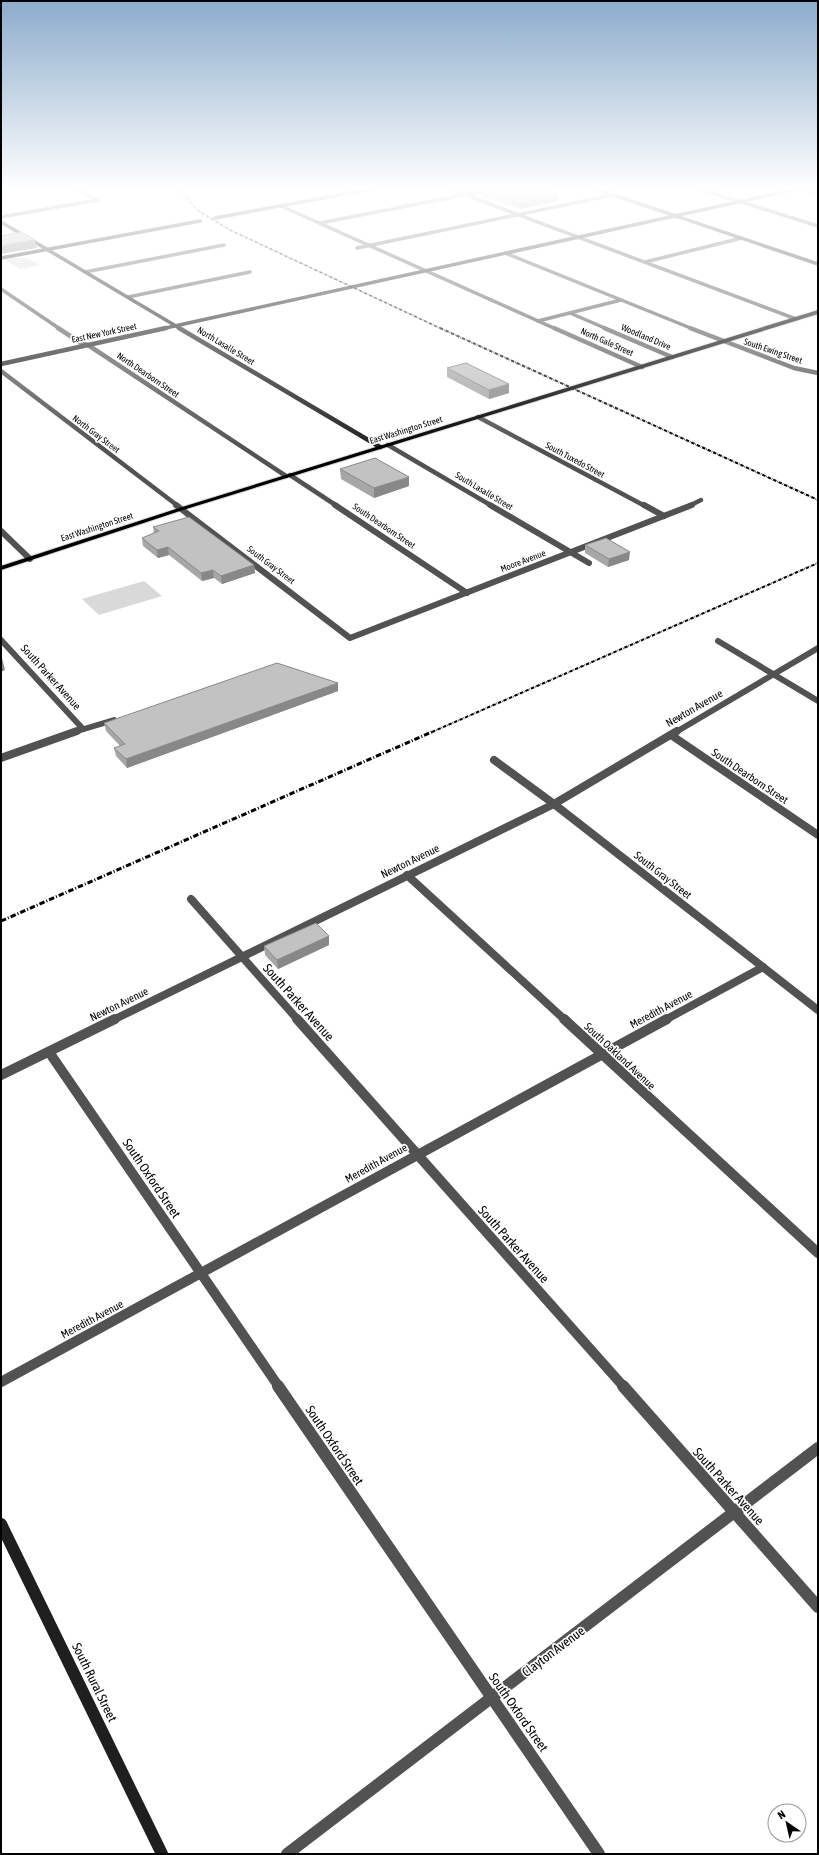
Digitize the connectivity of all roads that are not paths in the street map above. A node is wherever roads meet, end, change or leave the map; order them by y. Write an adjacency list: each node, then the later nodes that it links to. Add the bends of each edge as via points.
1 (91, 276): 8 (main road, North Lasalle Street)
2 (233, 276): 8 (street)
3 (405, 276): 14 (main road, East New York Street)
4 (436, 276): 13 (street, North Gale Street)
5 (561, 276): 9 (street, South Ewing Street)
6 (680, 276): 12 (street)
7 (1, 289): 16 (street, North Dearborn Street, via 81,343)
8 (128, 297): 14 (main road, North Lasalle Street)
9 (621, 300): 11 (street); 15 (street, South Ewing Street)
10 (818, 312): 12 (main road, East Washington Street)
11 (570, 313): 13 (street); 17 (street, Woodland Drive)
12 (796, 319): 15 (main road, East Washington Street)
13 (538, 321): 19 (street, North Gale Street)
14 (175, 325): 16 (main road, East New York Street); 24 (main road, North Lasalle Street)
15 (723, 341): 17 (main road, East Washington Street); 21 (street, South Ewing Street, via 794,368)
16 (88, 345): 18 (main road, East New York Street); 25 (street, North Dearborn Street)
17 (672, 357): 19 (main road, East Washington Street)
18 (1, 364)
19 (642, 366): 22 (main road, East Washington Street)
20 (1, 371): 27 (street, North Gray Street)
21 (818, 373)
22 (478, 417): 23 (main road, East Washington Street); 28 (street, South Tuxedo Street)
23 (388, 445): 24 (main road, East Washington Street); 30 (street, South Lasalle Street)
24 (380, 447): 25 (main road, East Washington Street)
25 (288, 476): 27 (main road, East Washington Street); 34 (street, South Dearborn Street)
26 (702, 500): 28 (street, Moore Avenue)
27 (181, 509): 31 (main road, East Washington Street); 35 (street, South Gray Street)
28 (664, 516): 30 (street, Moore Avenue)
29 (1, 531): 31 (street)
30 (571, 552): 32 (street, South Lasalle Street); 34 (street, Moore Avenue)
31 (30, 559): 33 (main road, East Washington Street)
32 (590, 563)
33 (1, 568)
34 (467, 593): 35 (street, Moore Avenue)
35 (350, 638)
36 (1, 640): 42 (street, South Parker Avenue)
37 (718, 641): 39 (street)
38 (818, 648): 39 (street, Newton Avenue)
39 (774, 674): 40 (street); 43 (street, Newton Avenue)
40 (818, 701)
41 (121, 718): 42 (street)
42 (83, 729): 44 (street)
43 (671, 735): 46 (street, Newton Avenue); 47 (street, South Dearborn Street)
44 (1, 758)
45 (494, 760): 46 (street, South Gray Street)
46 (554, 804): 48 (street, Newton Avenue); 51 (street, South Gray Street)
47 (818, 835)
48 (407, 875): 50 (street, Newton Avenue); 54 (street, South Oakland Avenue)
49 (191, 899): 50 (street, South Parker Avenue)
50 (241, 957): 53 (street, Newton Avenue); 56 (street, South Parker Avenue)
51 (763, 967): 52 (street, South Gray Street); 54 (street, Meredith Avenue)
52 (818, 1010)
53 (49, 1052): 55 (street, Newton Avenue); 58 (street, South Oxford Street)
54 (602, 1055): 56 (street, Meredith Avenue); 57 (street, South Oakland Avenue)
55 (1, 1076)
56 (417, 1155): 58 (street, Meredith Avenue); 61 (street, South Parker Avenue)
57 (818, 1254)
58 (201, 1273): 59 (street, Meredith Avenue); 64 (street, South Oxford Street)
59 (1, 1382)
60 (818, 1448): 61 (street, Clayton Avenue)
61 (734, 1513): 63 (street, South Parker Avenue); 64 (street, Clayton Avenue)
62 (1, 1524): 65 (main road, South Rural Street)
63 (818, 1607)
64 (492, 1698): 66 (street, Clayton Avenue); 67 (street, South Oxford Street)
65 (162, 1854)
66 (287, 1854)
67 (599, 1854)

